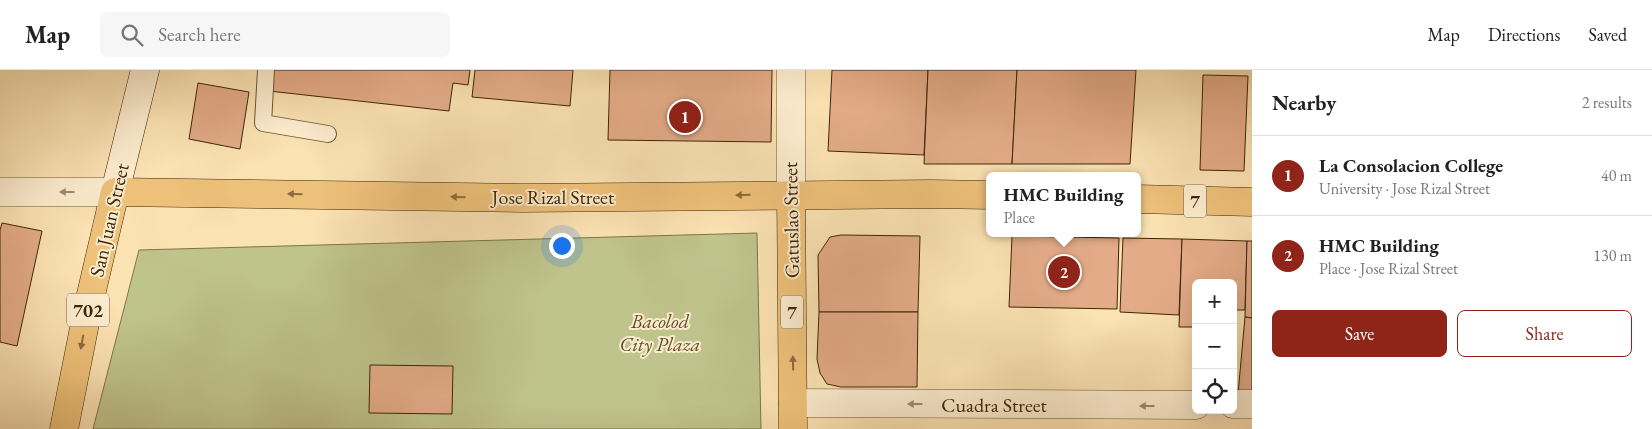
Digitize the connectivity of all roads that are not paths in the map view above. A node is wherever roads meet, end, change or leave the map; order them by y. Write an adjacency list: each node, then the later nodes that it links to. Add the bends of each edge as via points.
1 (145, 70): 6 (street, San Juan Street / 702)
2 (266, 70): 4 (lane, via 262,123)
3 (791, 70): 7 (street, Gatuslao Street)
4 (328, 134)
5 (0, 192): 6 (street, one-way to 5)
6 (116, 192): 7 (main road, Jose Rizal Street, one-way to 6, via 523,198); 15 (main road, San Juan Street / 702, one-way to 15)
7 (791, 195): 8 (main road, Jose Rizal Street); 14 (main road, Gatuslao Street / 7, one-way to 7)
8 (986, 195)
9 (1141, 199): 10 (main road, 7)
10 (1252, 202)
11 (1237, 404): 12 (street)
12 (1252, 404)
13 (1192, 405): 14 (street, Cuadra Street, one-way to 14)
14 (793, 416)
15 (64, 429)

